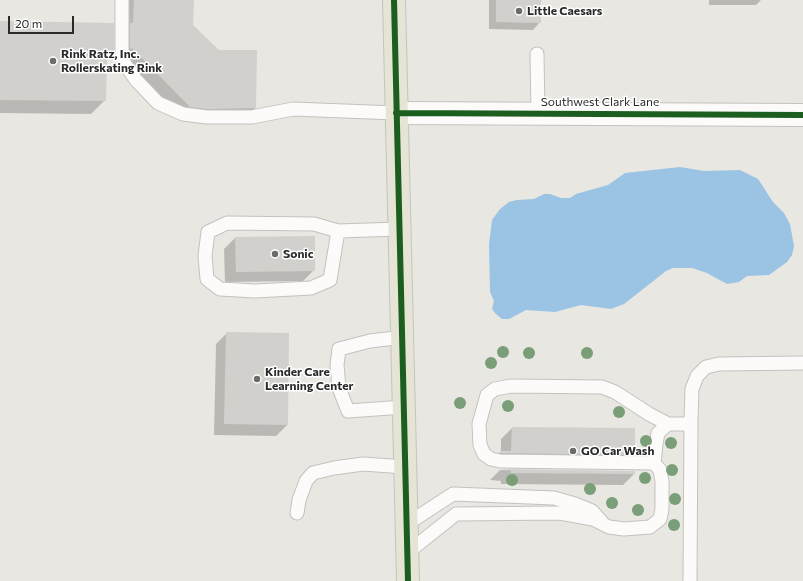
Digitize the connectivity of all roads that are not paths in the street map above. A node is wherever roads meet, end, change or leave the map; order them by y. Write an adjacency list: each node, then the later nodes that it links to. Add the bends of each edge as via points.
1 (122, 0): 4 (lane, via 122,60 136,80 158,103 183,114 252,117 293,109)
2 (394, 0): 4 (main road)
3 (537, 54): 5 (lane)
4 (396, 113): 5 (street, Southwest Clark Lane); 7 (main road)
5 (538, 113): 6 (street, Southwest Clark Lane)
6 (803, 115)
7 (398, 229): 8 (lane); 9 (main road)
8 (338, 231): 8 (lane, via 314,224 227,223 208,232 205,256 207,279 220,289 255,291 311,288 330,280)
9 (403, 337): 11 (main road); 11 (lane, via 370,341 339,350 337,365 339,388 348,411)
10 (803, 363): 13 (lane, via 719,364 706,367 697,376 692,389)
11 (404, 407): 15 (main road)
12 (668, 424): 13 (lane); 14 (lane, via 658,433); 14 (lane, via 602,387 511,386 495,389 487,395 479,424 480,445 484,454 491,459)
13 (691, 424): 21 (lane)
14 (654, 463): 18 (lane, via 660,470 662,481 660,519 650,527 638,529 624,529)
15 (405, 467): 16 (lane, via 364,464 313,473 306,481); 17 (main road)
16 (297, 513)
17 (407, 524): 18 (lane, via 453,494 554,498 592,511); 19 (main road)
18 (604, 524): 19 (lane, via 560,513 456,514)
19 (407, 553): 20 (main road)
20 (408, 581)
21 (690, 581)

